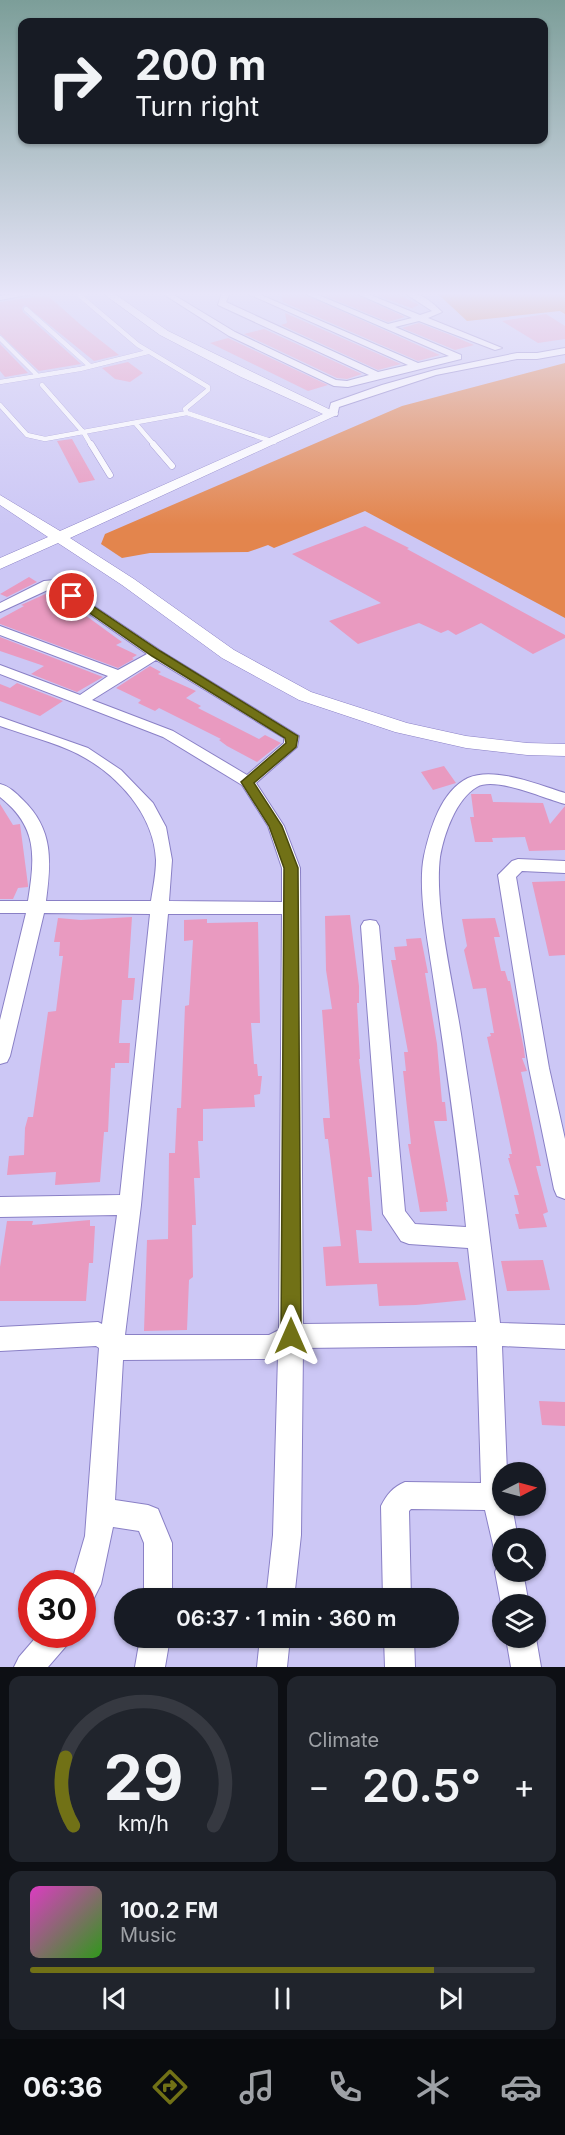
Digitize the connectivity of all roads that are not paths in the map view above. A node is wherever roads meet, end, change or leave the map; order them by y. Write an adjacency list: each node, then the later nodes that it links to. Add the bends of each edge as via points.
1 (32, 370): 9 (lane)
2 (68, 370): 9 (lane)
3 (179, 370): 14 (lane, via 208,387 185,409)
4 (237, 370): 15 (street)
5 (307, 370): 10 (street, via 334,383 348,384)
6 (366, 370): 10 (street)
7 (400, 370): 10 (street)
8 (454, 370): 15 (street, via 406,380 334,405)
9 (37, 375): 11 (lane)
10 (377, 375)
11 (0, 382)
12 (42, 385): 17 (lane)
13 (0, 405): 17 (lane, via 20,429 33,437)
14 (187, 413): 16 (lane); 18 (lane)
15 (333, 414): 18 (street)
16 (136, 424): 17 (lane); 19 (lane)
17 (84, 433): 20 (lane)
18 (274, 442): 22 (street)
19 (172, 466)
20 (110, 475)
21 (0, 499): 22 (street)
22 (59, 537): 23 (street); 31 (street, via 228,654 305,696 402,728 466,742)
23 (0, 564)
24 (0, 608): 26 (street, via 55,584)
25 (0, 630): 28 (street)
26 (156, 654): 28 (street); 32 (street, via 291,736 292,744)
27 (0, 669): 29 (street)
28 (119, 675): 29 (street)
29 (82, 700): 32 (street, via 168,734)
30 (0, 721): 38 (street, via 83,751 116,773 132,790 158,827 164,860)
31 (565, 750)
32 (248, 782): 39 (street, via 276,826 291,868)
33 (0, 789): 37 (street, via 26,812 37,831 43,864)
34 (565, 799): 45 (street, via 522,784 487,779 472,782 446,812 432,858 432,906)
35 (565, 867): 42 (street, via 518,865 507,875 539,1068)
36 (0, 907): 37 (street)
37 (36, 908): 38 (street); 41 (street)
38 (161, 908): 39 (street); 43 (street)
39 (289, 908): 47 (street)
40 (370, 926): 45 (street, via 394,1214 409,1234)
41 (0, 1056)
42 (565, 1189)
43 (130, 1205): 44 (street); 50 (street)
44 (0, 1207)
45 (479, 1238): 46 (street)
46 (489, 1334): 47 (street); 48 (street); 51 (street)
47 (291, 1336): 50 (street, via 271,1347 124,1348); 56 (street, via 287,1535)
48 (565, 1337)
49 (0, 1339): 50 (street, via 98,1334)
50 (112, 1342): 53 (street)
51 (493, 1462)
52 (492, 1497): 57 (street, via 405,1495 395,1506)
53 (100, 1511): 54 (street); 55 (street, via 148,1519 158,1543)
54 (90, 1570)
55 (158, 1588)
56 (281, 1588)
57 (397, 1588)
58 (46, 1648): 63 (street)
59 (153, 1648): 64 (street)
60 (274, 1648): 65 (street)
61 (399, 1648): 66 (street)
62 (523, 1648): 67 (street)
63 (29, 1667)
64 (150, 1667)
65 (272, 1667)
66 (400, 1667)
67 (526, 1667)

